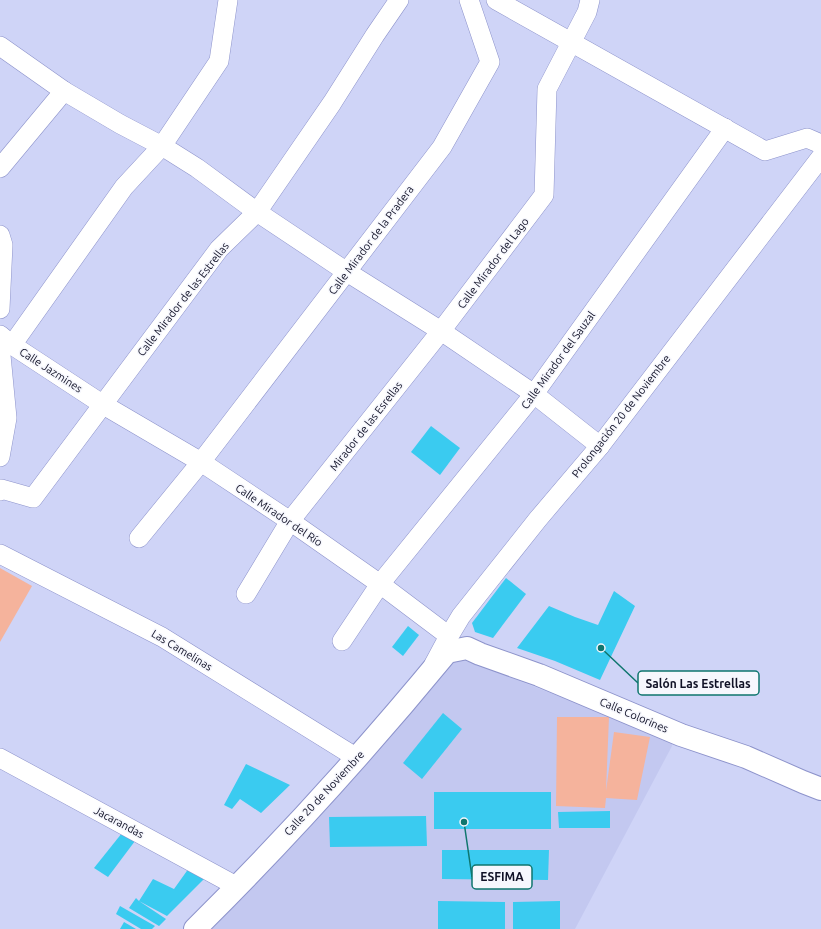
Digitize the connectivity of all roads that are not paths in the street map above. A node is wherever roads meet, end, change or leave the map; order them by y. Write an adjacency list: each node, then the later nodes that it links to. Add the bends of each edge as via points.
1 (228, 0): 11 (street, via 219,61)
2 (399, 0): 14 (street, Calle Mirador de las Estrellas)
3 (469, 0): 16 (street, Calle Mirador de la Pradera, via 490,62 442,147)
4 (496, 0): 6 (street)
5 (590, 0): 6 (street)
6 (572, 42): 9 (street); 18 (street, Calle Mirador del Lago, via 547,89 544,195)
7 (0, 46): 8 (street)
8 (64, 91): 11 (street); 13 (street)
9 (725, 128): 10 (street, via 765,151 807,138); 20 (street, Calle Mirador del Sauzal)
10 (821, 144)
11 (162, 146): 14 (street); 19 (street, via 124,187)
12 (821, 157): 22 (street, Prolongación 20 de Noviembre)
13 (0, 168)
14 (257, 212): 16 (street); 21 (street, Calle Mirador de las Estrellas, via 219,249)
15 (0, 235): 17 (street, via 3,245)
16 (347, 272): 18 (street); 24 (street, Calle Mirador de la Pradera)
17 (0, 309)
18 (441, 331): 20 (street); 26 (street, Mirador de las Esrellas)
19 (4, 342): 21 (street, Calle Jazmines); 23 (street, via 7,418)
20 (534, 394): 22 (street); 29 (street, Calle Mirador del Sauzal)
21 (102, 404): 24 (street, Calle Mirador del Río); 25 (street, Calle Mirador de las Estrellas, via 33,498)
22 (600, 446): 32 (street, Prolongación 20 de Noviembre, via 538,518 461,616)
23 (0, 457)
24 (201, 462): 26 (street, Calle Mirador del Río); 27 (street, Calle Mirador de la Pradera)
25 (0, 489)
26 (290, 521): 29 (street, Calle Mirador del Río); 30 (street, Mirador de las Esrellas)
27 (139, 538)
28 (0, 554): 34 (street, Las Camelinas, via 162,637)
29 (380, 584): 31 (street, Calle Mirador del Sauzal); 32 (street, Calle Mirador del Río)
30 (246, 594)
31 (342, 641)
32 (454, 645): 34 (main road, Calle 20 de Noviembre); 35 (main road, Calle Colorines, via 539,675 682,735)
33 (0, 758): 36 (street, Jacarandas)
34 (357, 758): 36 (main road, Calle 20 de Noviembre)
35 (821, 789)
36 (238, 887): 37 (main road, Calle 20 de Noviembre)
37 (195, 929)

